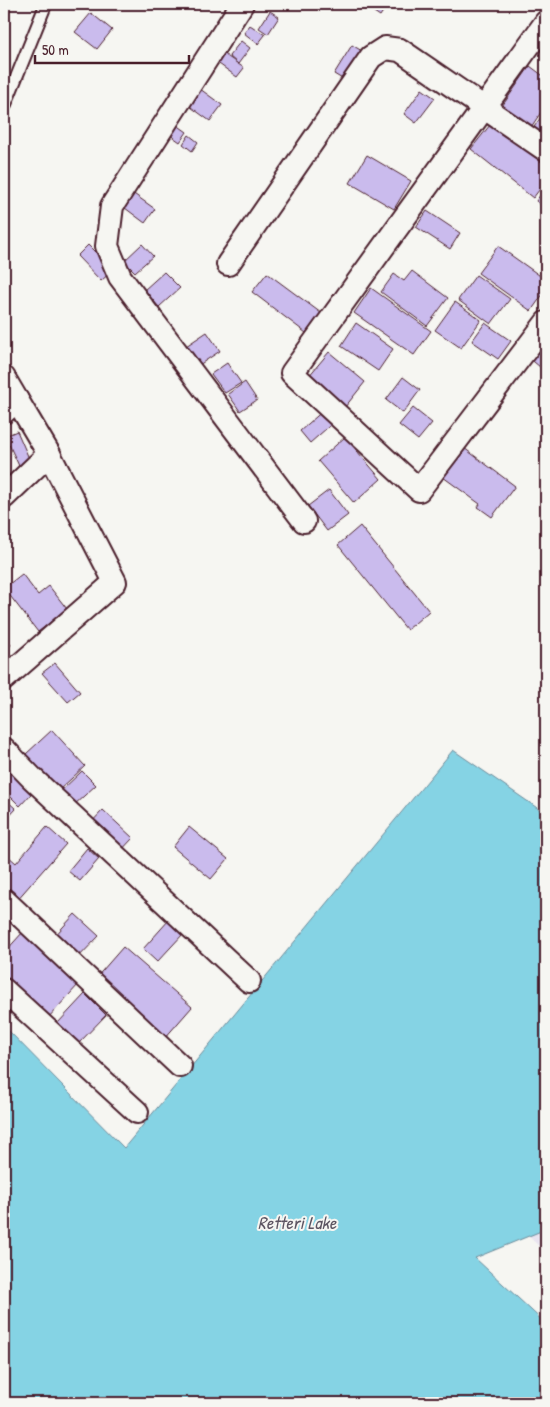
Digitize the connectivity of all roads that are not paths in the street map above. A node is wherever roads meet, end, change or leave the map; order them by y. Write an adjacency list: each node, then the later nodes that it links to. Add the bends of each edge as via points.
1 (46, 4): 5 (lane)
2 (242, 4): 13 (street, via 112,206 107,246 120,277)
3 (546, 22): 4 (street)
4 (484, 107): 6 (street); 7 (street, via 400,50 385,48 371,57); 8 (street, via 292,373 419,490)
5 (4, 108)
6 (546, 150)
7 (228, 264)
8 (546, 323)
9 (4, 378): 10 (street)
10 (10, 406): 11 (street)
11 (49, 454): 12 (street); 14 (street, via 115,582)
12 (4, 497)
13 (304, 521)
14 (4, 679)
15 (4, 749): 17 (street)
16 (4, 900): 19 (street)
17 (249, 980)
18 (4, 990): 20 (street)
19 (180, 1066)
20 (137, 1112)

